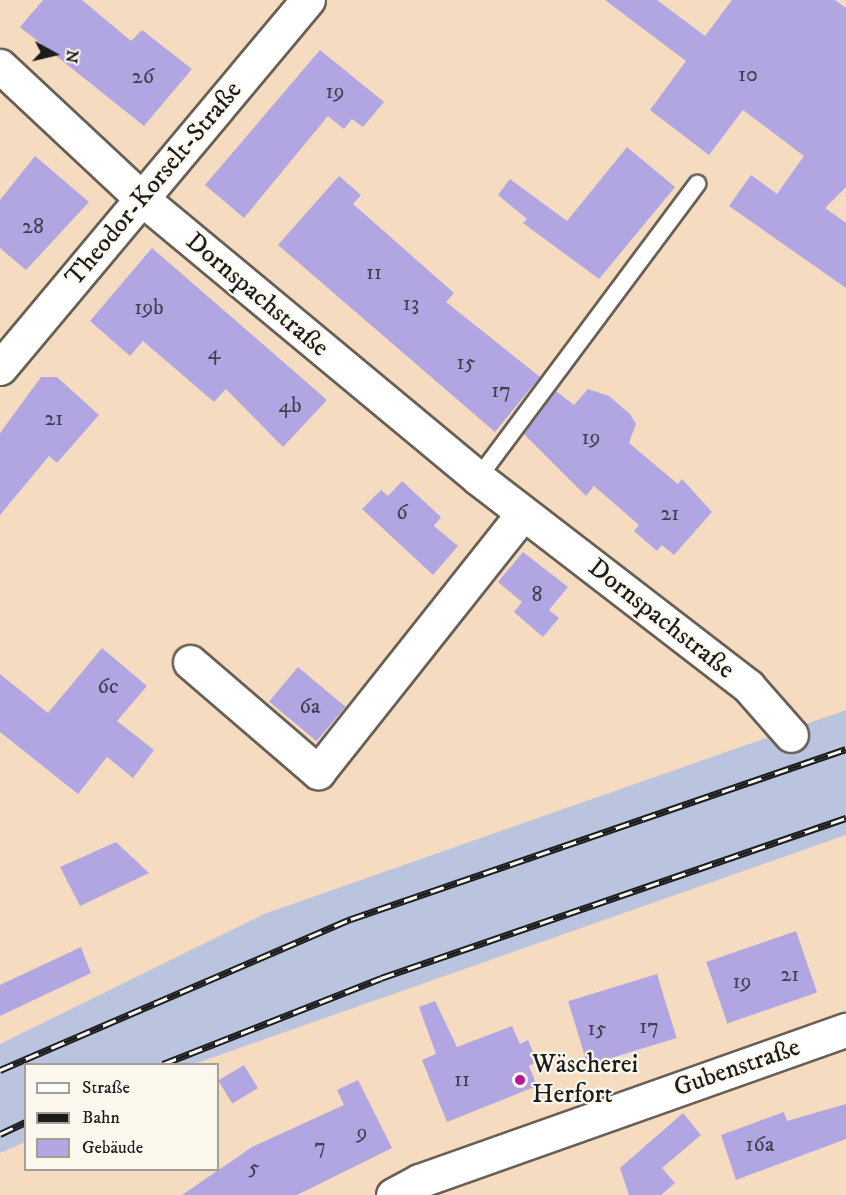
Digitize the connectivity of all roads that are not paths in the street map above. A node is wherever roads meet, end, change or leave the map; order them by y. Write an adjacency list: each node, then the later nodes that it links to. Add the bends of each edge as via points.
1 (308, 0): 4 (street, Theodor-Korselt-Straße)
2 (0, 66): 4 (street, Dornspachstraße)
3 (697, 184): 6 (lane)
4 (141, 198): 5 (street, Theodor-Korselt-Straße); 6 (street, Dornspachstraße)
5 (0, 368)
6 (478, 478): 7 (street, Dornspachstraße)
7 (523, 513): 8 (street, via 318,772); 9 (street, Dornspachstraße, via 748,686)
8 (190, 662)
9 (791, 735)
10 (846, 1030): 11 (street, Gubenstraße, via 419,1181)
11 (393, 1195)

